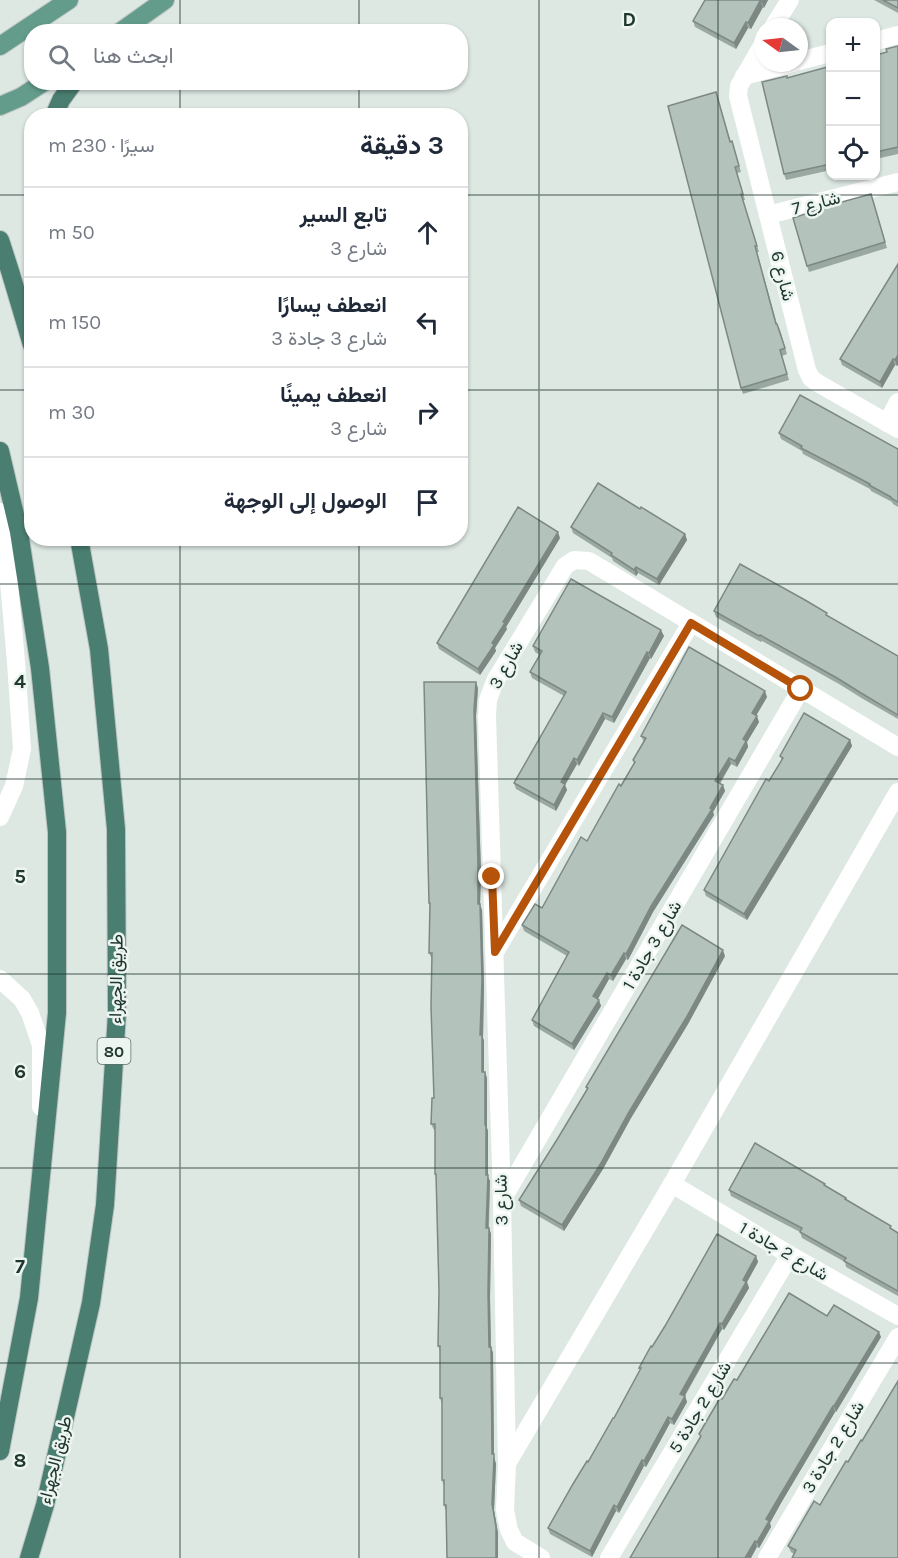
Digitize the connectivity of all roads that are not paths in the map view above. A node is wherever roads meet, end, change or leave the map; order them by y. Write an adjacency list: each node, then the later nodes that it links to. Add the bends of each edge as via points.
1 (69, 0): 5 (main road)
2 (165, 0): 6 (main road)
3 (790, 0): 4 (street)
4 (779, 18)
5 (33, 24)
6 (131, 24)
7 (24, 30): 10 (main road)
8 (898, 35): 9 (street)
9 (880, 40)
10 (0, 46)
11 (826, 54): 13 (street)
12 (754, 59): 15 (street)
13 (808, 59)
14 (759, 72): 15 (street)
15 (744, 76): 21 (street, شارع 6, via 738,96)
16 (32, 90): 18 (main road)
17 (69, 90): 19 (highway)
18 (0, 106)
19 (58, 108)
20 (898, 182): 21 (street, شارع 7)
21 (768, 215): 25 (street, شارع 6, via 811,378)
22 (0, 240): 23 (highway)
23 (24, 318)
24 (898, 402): 25 (street)
25 (892, 426)
26 (0, 451): 37 (highway, via 19,532 39,657 57,832 57,1013)
27 (0, 512): 33 (street, via 22,750 14,786)
28 (80, 546): 45 (highway, طريق الجهراء / 80, via 99,648 116,829 117,1013 105,1205 91,1304)
29 (691, 623): 30 (street, شارع 3); 34 (street); 34 (street, شارع 3, via 589,561 574,560 565,566 495,681 487,716)
30 (801, 689): 31 (street, شارع 3); 38 (street, شارع 3 جادة 1)
31 (898, 747)
32 (898, 792): 36 (street)
33 (0, 818)
34 (495, 952): 38 (street, شارع 3)
35 (0, 979): 37 (street, via 30,1013 41,1045)
36 (672, 1184): 39 (street, شارع 2 جادة 1); 43 (street)
37 (40, 1190): 42 (highway, via 29,1298)
38 (502, 1200): 43 (street, شارع 3)
39 (790, 1255): 40 (street, شارع 2 جادة 1); 46 (street, شارع 2 جادة 5)
40 (898, 1317)
41 (898, 1336): 47 (street, شارع 2 جادة 3)
42 (0, 1451)
43 (507, 1464): 44 (street, شارع 3, via 505,1510 509,1530 515,1542)
44 (531, 1556)
45 (29, 1558)
46 (609, 1558)
47 (767, 1558)

